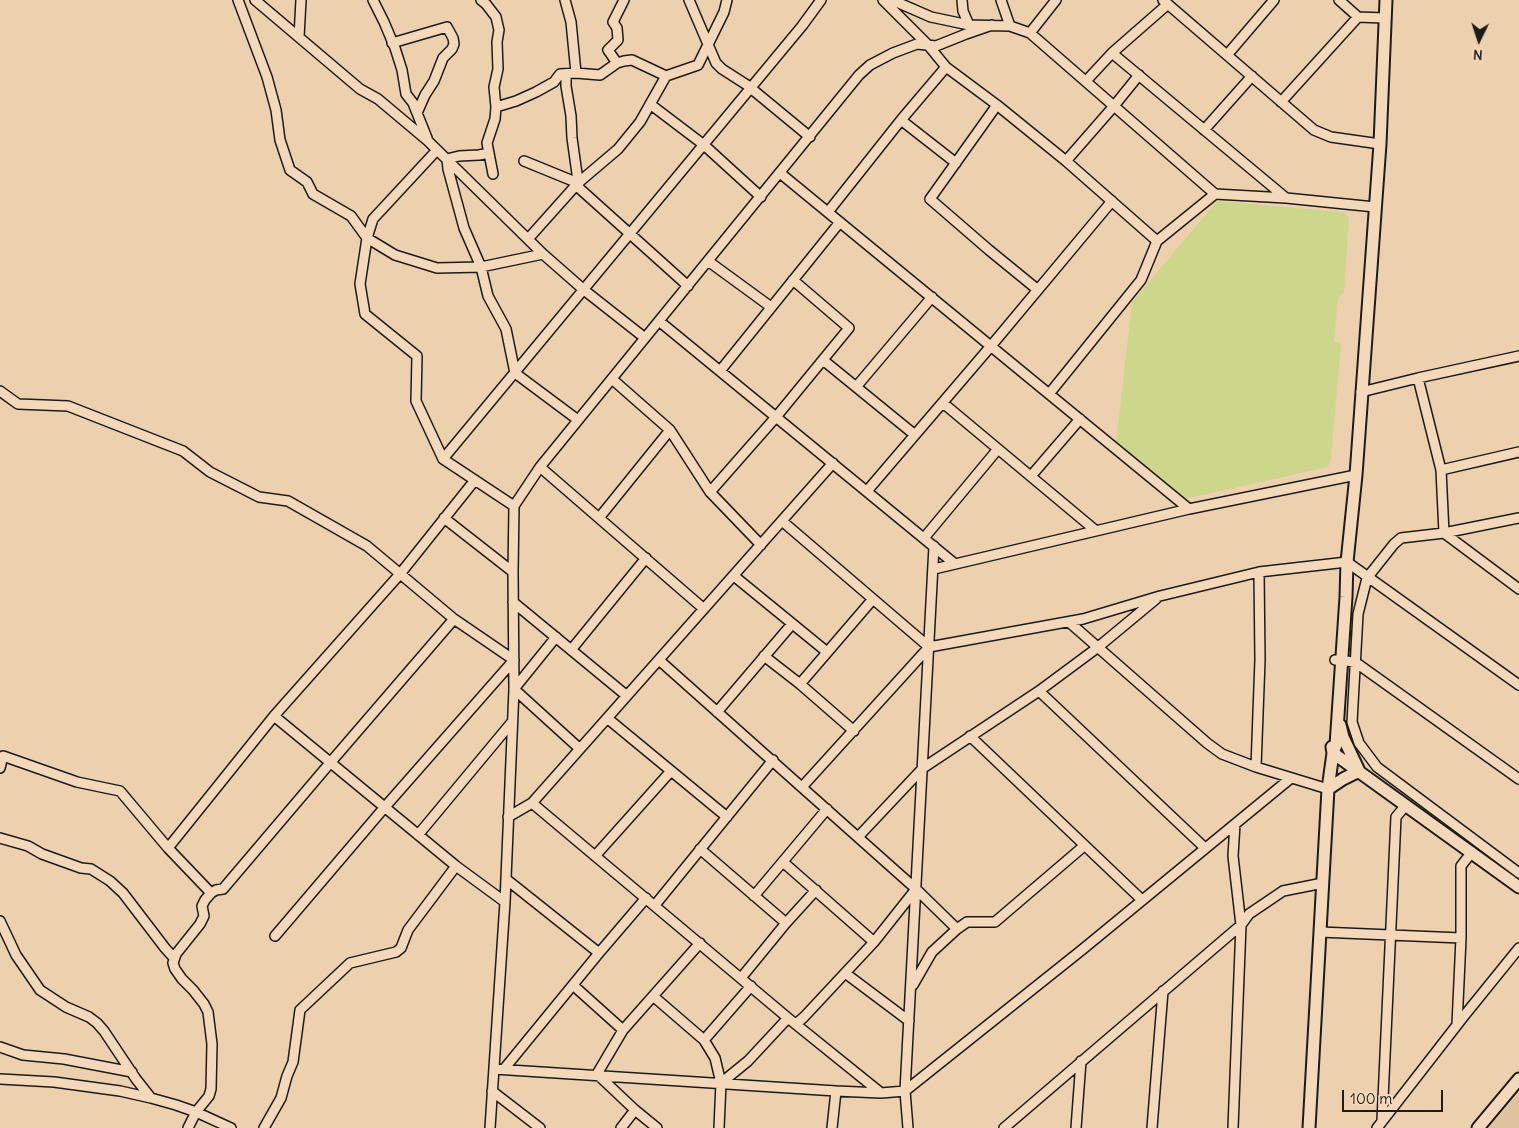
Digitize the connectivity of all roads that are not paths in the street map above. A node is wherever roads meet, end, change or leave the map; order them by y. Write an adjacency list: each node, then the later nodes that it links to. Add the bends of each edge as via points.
1 (238, 0): 70 (street, via 268,77 280,140 290,170 307,182 313,194 350,216)
2 (255, 0): 26 (street)
3 (301, 0): 26 (street)
4 (373, 0): 27 (street)
5 (481, 0): 45 (street, via 496,17 499,30 494,87)
6 (565, 0): 34 (street, via 571,22)
7 (624, 0): 32 (street, via 614,22 618,40 608,50)
8 (689, 0): 28 (street)
9 (727, 0): 28 (street)
10 (821, 0): 40 (street)
11 (884, 0): 29 (street)
12 (892, 0): 22 (street, via 932,17)
13 (962, 0): 22 (street)
14 (1001, 0): 24 (street)
15 (1056, 0): 25 (street)
16 (1274, 0): 31 (street)
17 (1339, 0): 20 (street)
18 (1386, 0): 21 (main road)
19 (1166, 2): 30 (street); 31 (street)
20 (1358, 16): 21 (street); 41 (street)
21 (1384, 18): 51 (main road)
22 (969, 25): 23 (street)
23 (992, 25): 24 (street); 29 (street, via 936,46)
24 (1010, 26): 25 (street)
25 (1030, 33): 39 (street)
26 (299, 37): 50 (street)
27 (392, 43): 46 (street, via 406,94); 46 (street, via 447,27 453,38 452,49 443,58)
28 (708, 45): 37 (street, via 698,65); 40 (street, via 716,63)
29 (928, 45): 33 (street); 49 (street, via 917,44 870,65)
30 (1112, 53): 36 (street); 39 (street)
31 (1227, 55): 38 (street)
32 (617, 63): 34 (street, via 600,75); 37 (street, via 632,60)
33 (946, 67): 43 (street); 47 (street)
34 (576, 73): 35 (street)
35 (566, 74): 45 (street, via 560,74 554,82 536,92); 61 (street)
36 (1139, 75): 44 (street); 48 (street)
37 (666, 76): 42 (street)
38 (1252, 76): 41 (street); 48 (street)
39 (1086, 81): 44 (street)
40 (750, 88): 49 (street); 52 (street)
41 (1281, 102): 51 (street, via 1314,130)
42 (650, 104): 52 (street); 61 (street, via 618,149)
43 (997, 105): 57 (street); 58 (street)
44 (1114, 106): 57 (street); 62 (street)
45 (496, 107): 54 (street, via 487,143)
46 (417, 113): 50 (street)
47 (901, 120): 58 (street); 67 (street)
48 (1204, 130): 64 (street)
49 (810, 137): 59 (street)
50 (428, 141): 53 (street)
51 (1380, 144): 66 (main road)
52 (704, 145): 63 (street); 69 (street)
53 (437, 150): 55 (street); 70 (street, via 374,219)
54 (489, 153): 55 (street); 60 (street)
55 (447, 159): 71 (street); 75 (street, via 464,228)
56 (524, 161): 61 (street)
57 (1066, 161): 65 (street)
58 (956, 163): 79 (street, via 930,199)
59 (780, 173): 63 (street); 67 (street)
60 (493, 174)
61 (578, 183): 69 (street, via 579,188); 71 (street)
62 (1215, 194): 64 (street); 72 (street)
63 (761, 197): 74 (street)
64 (1286, 198): 66 (street)
65 (1112, 201): 72 (street); 79 (street)
66 (1375, 208): 93 (main road)
67 (828, 212): 68 (street)
68 (840, 222): 76 (street); 80 (street)
69 (630, 235): 77 (street); 78 (street)
70 (367, 238): 75 (street, via 396,255 437,268); 103 (street, via 360,284 365,314 417,356 416,401)
71 (528, 239): 73 (street)
72 (1157, 241): 94 (street, via 1141,280)
73 (543, 254): 75 (street); 78 (street)
74 (708, 261): 77 (street); 81 (street)
75 (481, 267): 88 (street, via 488,296 506,329)
76 (793, 280): 81 (street); 86 (street, via 849,328)
77 (688, 286): 82 (street)
78 (584, 290): 83 (street); 88 (street)
79 (1038, 290): 84 (street)
80 (932, 298): 84 (street); 91 (street)
81 (771, 307): 87 (street)
82 (659, 321): 83 (street); 87 (street)
83 (645, 338): 90 (street)
84 (991, 346): 94 (street); 95 (street)
85 (1519, 356): 89 (street)
86 (823, 360): 91 (street); 96 (street)
87 (720, 371): 96 (street)
88 (515, 373): 98 (street); 103 (street)
89 (1418, 378): 93 (street); 106 (street)
90 (612, 380): 98 (street); 99 (street)
91 (856, 387): 100 (street)
92 (0, 391): 129 (street, via 18,404 68,406 183,451 210,472 259,497 288,501 359,541)
93 (1362, 392): 107 (main road)
94 (1049, 394): 97 (street)
95 (943, 403): 100 (street); 101 (street)
96 (776, 417): 104 (street); 111 (street)
97 (1080, 419): 108 (street); 113 (street)
98 (578, 420): 105 (street)
99 (670, 430): 111 (street); 115 (street)
100 (915, 435): 110 (street)
101 (998, 449): 108 (street); 120 (street)
102 (1519, 452): 106 (street)
103 (443, 459): 109 (street)
104 (833, 463): 110 (street); 117 (street)
105 (540, 466): 112 (street); 115 (street)
106 (1441, 470): 119 (street)
107 (1356, 475): 113 (street); 125 (main road)
108 (1031, 476): 118 (street)
109 (475, 480): 112 (street); 114 (street)
110 (867, 491): 120 (street)
111 (710, 492): 121 (street)
112 (514, 506): 127 (street)
113 (1189, 508): 118 (street)
114 (444, 518): 127 (street); 129 (street)
115 (599, 518): 123 (street)
116 (1519, 518): 119 (street)
117 (782, 521): 121 (street); 134 (street)
118 (1095, 530): 124 (street)
119 (1444, 532): 131 (street, via 1401,538); 132 (street)
120 (924, 538): 122 (street)
121 (761, 545): 130 (street)
122 (934, 546): 124 (street); 126 (street)
123 (646, 558): 136 (street); 143 (street)
124 (955, 564): 126 (street)
125 (1347, 564): 128 (street); 131 (street); 148 (main road, via 1338,614 1336,638)
126 (934, 569): 141 (street)
127 (513, 572): 135 (street)
128 (1258, 572): 133 (street); 166 (street, via 1260,660)
129 (400, 574): 137 (street); 157 (street)
130 (734, 576): 136 (street); 139 (street)
131 (1367, 578): 149 (street, via 1358,614); 151 (street)
132 (1519, 589)
133 (1160, 596): 138 (street); 142 (street)
134 (873, 599): 141 (street); 144 (street)
135 (513, 602): 140 (street); 146 (street)
136 (704, 609): 147 (street)
137 (454, 619): 146 (street); 165 (street)
138 (1069, 622): 141 (street); 142 (street)
139 (792, 624): 144 (street); 145 (street)
140 (556, 637): 143 (street); 152 (street)
141 (929, 648): 160 (street); 168 (street)
142 (1097, 648): 153 (street); 166 (street, via 1207,743 1222,754)
143 (571, 650): 154 (street)
144 (827, 652): 150 (street)
145 (764, 656): 150 (street); 156 (street)
146 (514, 660): 152 (street); 177 (street)
147 (659, 660): 154 (street); 156 (street)
148 (1339, 660): 149 (street); 155 (main road); 163 (main road, via 1331,744)
149 (1355, 662): 172 (street); 193 (street, via 1352,722 1359,743 1377,767)
150 (800, 684): 160 (street)
151 (1519, 685)
152 (514, 689): 159 (street); 162 (street)
153 (1039, 691): 161 (street); 187 (street)
154 (626, 696): 158 (street)
155 (1338, 711): 163 (main road); 170 (main road, via 1343,736)
156 (717, 712): 164 (street)
157 (274, 716): 165 (street); 186 (street)
158 (607, 718): 162 (street); 169 (street)
159 (513, 722): 180 (street); 182 (street)
160 (854, 731): 173 (street)
161 (970, 736): 168 (street); 185 (street)
162 (580, 749): 175 (street)
163 (1333, 753): 170 (main road); 174 (main road)
164 (773, 760): 173 (street); 179 (street)
165 (330, 763): 177 (street); 199 (street, via 223,889)
166 (1256, 767): 171 (street)
167 (0, 768): 186 (street, via 3,756 77,782 120,791)
168 (923, 768): 184 (street); 197 (street)
169 (671, 771): 179 (street); 190 (street)
170 (1359, 771): 174 (main road); 176 (main road)
171 (1290, 778): 174 (street); 181 (street)
172 (1519, 779)
173 (802, 787): 178 (street)
174 (1328, 789): 195 (main road)
175 (532, 803): 180 (street); 190 (street)
176 (1406, 805): 189 (main road); 211 (street, via 1396,817)
177 (384, 808): 182 (street); 210 (street)
178 (827, 809): 184 (street); 191 (street)
179 (727, 817): 188 (street)
180 (508, 818): 194 (street)
181 (1235, 824): 187 (street); 207 (street, via 1232,856)
182 (418, 836): 192 (street)
183 (0, 838): 217 (street, via 91,870 110,881)
184 (858, 838): 197 (street)
185 (1084, 846): 202 (street); 208 (street, via 995,922 967,922)
186 (168, 848): 199 (street)
187 (1205, 848): 202 (street)
188 (700, 849): 200 (street); 204 (street)
189 (1472, 852): 196 (main road); 212 (street, via 1461,866)
190 (596, 856): 201 (street)
191 (783, 862): 198 (street); 200 (street)
192 (456, 866): 203 (street); 250 (street, via 408,930 401,948 350,963 300,1010 293,1062 281,1098)
193 (1519, 873)
194 (506, 880): 203 (street); 216 (street)
195 (1323, 883): 207 (street, via 1283,891 1250,914); 209 (main road)
196 (1519, 887)
197 (916, 889): 208 (street); 213 (street); 222 (street)
198 (816, 890): 206 (street); 213 (street)
199 (211, 893): 217 (street, via 202,906 204,916 200,924)
200 (754, 896): 206 (street)
201 (646, 898): 204 (street); 216 (street)
202 (1142, 900): 242 (street)
203 (505, 902): 233 (street)
204 (655, 905): 214 (street)
205 (0, 921): 235 (street, via 16,955 40,990 97,1023)
206 (786, 923): 219 (street)
207 (1241, 925): 223 (street); 261 (street)
208 (957, 929): 222 (street, via 932,952)
209 (1320, 932): 211 (street); 262 (main road)
210 (275, 936)
211 (1391, 936): 212 (street); 247 (street)
212 (1461, 938): 228 (street)
213 (874, 942): 218 (street)
214 (700, 943): 219 (street); 224 (street)
215 (1519, 948): 228 (street)
216 (599, 953): 220 (street)
217 (174, 958): 246 (street, via 175,969 204,1004 210,1021 211,1089)
218 (845, 973): 226 (street); 227 (street)
219 (741, 978): 221 (street)
220 (574, 986): 229 (street); 234 (street)
221 (751, 986): 225 (street); 230 (street)
222 (911, 987): 226 (street)
223 (1163, 991): 232 (street); 260 (street)
224 (653, 996): 229 (street); 230 (street)
225 (788, 1018): 227 (street); 239 (street, via 748,1061)
226 (909, 1022): 242 (street)
227 (796, 1024): 243 (street)
228 (1457, 1025): 247 (street)
229 (624, 1030): 236 (street)
230 (704, 1040): 239 (street, via 715,1058)
231 (0, 1047): 235 (street, via 22,1055)
232 (1081, 1061): 258 (street); 259 (street)
233 (494, 1069): 234 (street); 240 (street)
234 (504, 1069): 236 (street)
235 (132, 1072): 244 (street)
236 (597, 1074): 239 (street); 245 (street)
237 (0, 1079): 244 (street, via 54,1082)
238 (1519, 1079): 263 (main road)
239 (721, 1083): 241 (street); 255 (street)
240 (492, 1091): 251 (street); 252 (street)
241 (836, 1091): 243 (street); 256 (street)
242 (905, 1091): 243 (street); 257 (street)
243 (881, 1093)
244 (151, 1098): 246 (street)
245 (635, 1110): 253 (street); 254 (street)
246 (196, 1112): 248 (street); 249 (street)
247 (1380, 1124)
248 (188, 1128)
249 (231, 1128)
250 (264, 1128)
251 (490, 1128)
252 (540, 1128)
253 (621, 1128)
254 (657, 1128)
255 (719, 1128)
256 (832, 1128)
257 (908, 1128)
258 (1004, 1128)
259 (1076, 1128)
260 (1152, 1128)
261 (1233, 1128)
262 (1309, 1128)
263 (1478, 1128)

